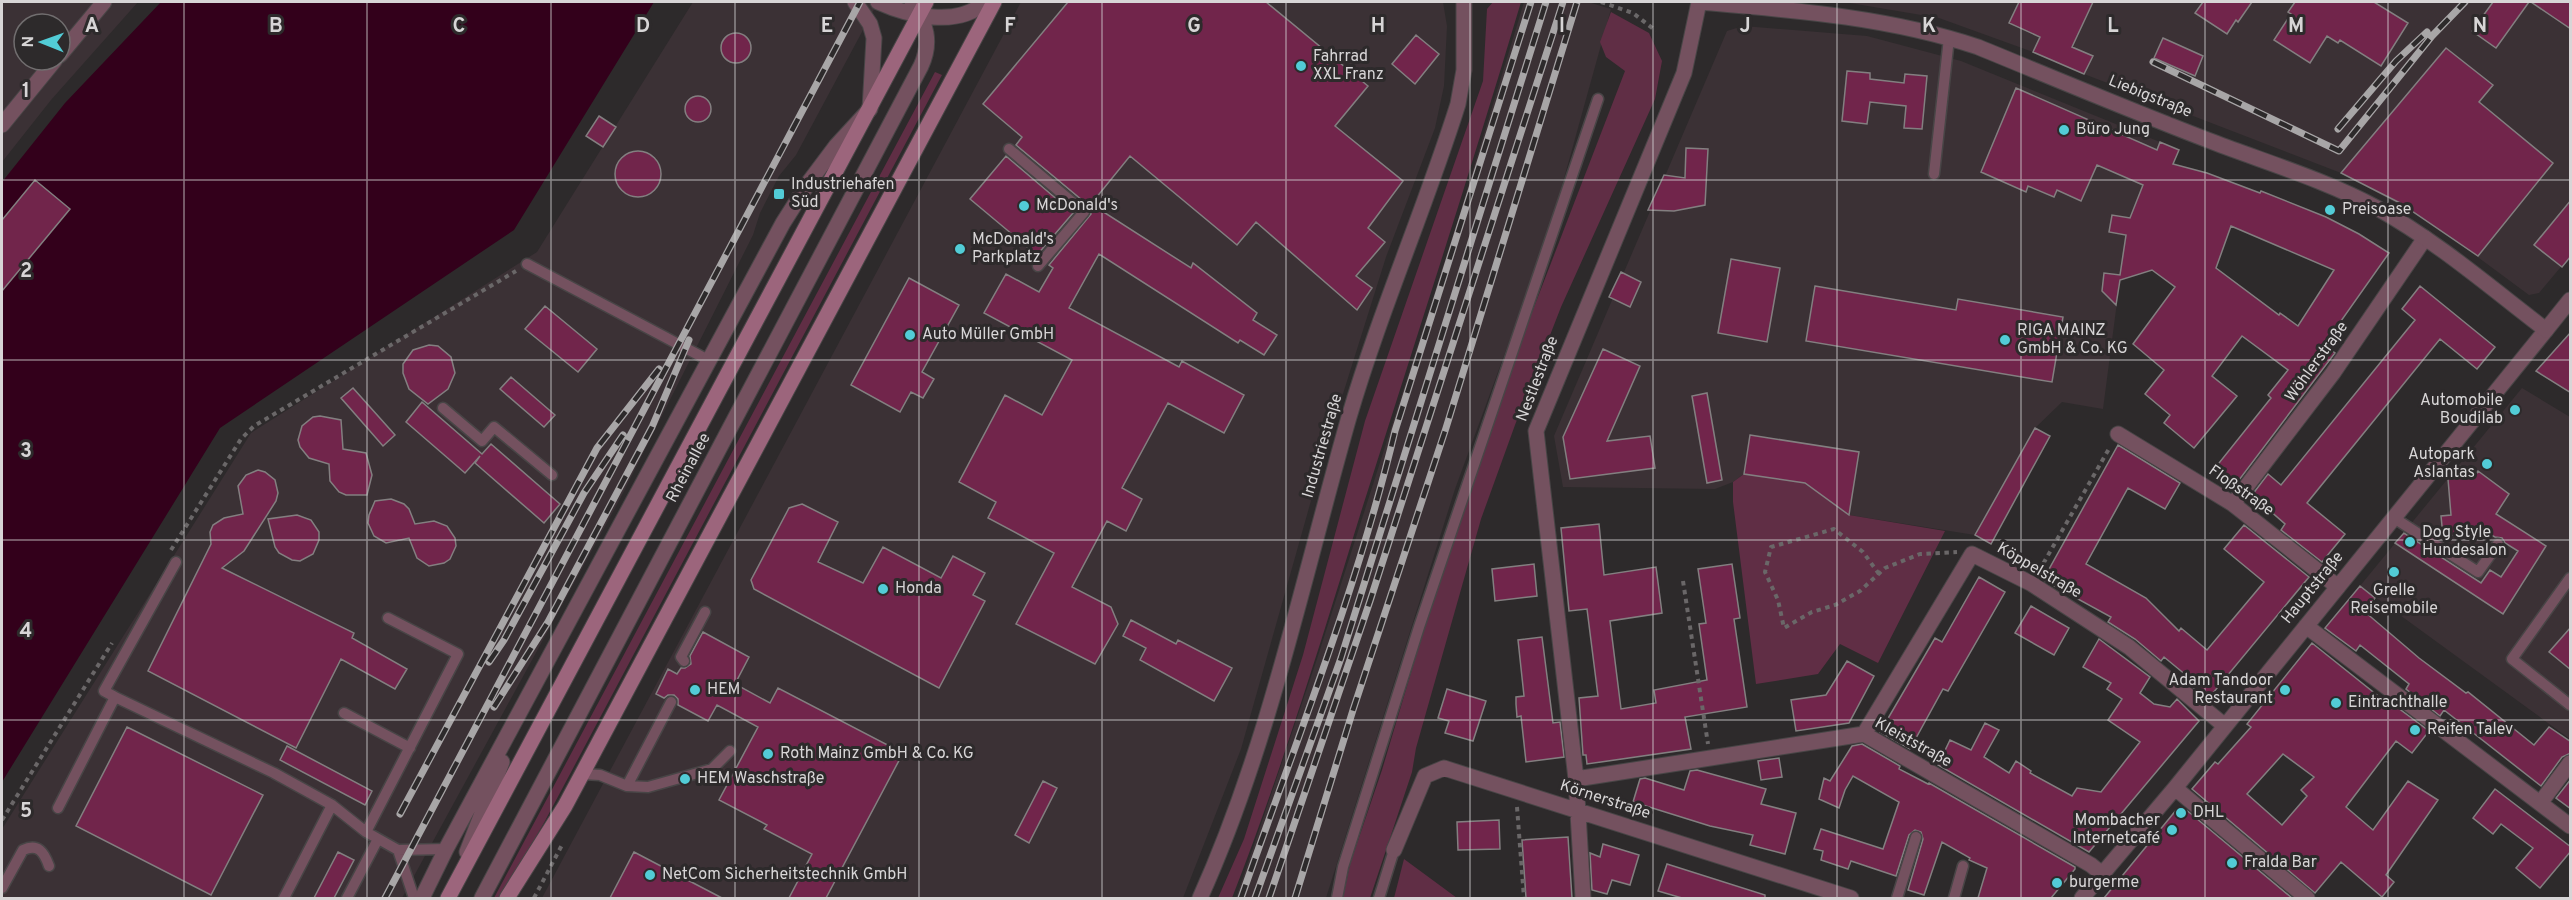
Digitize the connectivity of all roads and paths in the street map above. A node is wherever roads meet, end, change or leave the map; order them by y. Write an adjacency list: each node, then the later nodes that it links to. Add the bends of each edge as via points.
1 (104, 2): 12 (street)
2 (855, 2): 15 (street, via 874,38)
3 (878, 2): 9 (street, via 895,9)
4 (985, 2): 9 (street, via 963,15 938,16)
5 (994, 2): 54 (main road)
6 (1464, 2): 87 (street, Industriestraße, via 1464,70 1458,104 1350,415 1247,782)
7 (1601, 2): 10 (path, via 1633,13)
8 (1699, 2): 11 (street, Liebigstraße, via 1879,21); 55 (street, Nestlestraße, via 1683,73 1536,431)
9 (919, 6): 15 (main road, Rheinallee); 83 (street, Rheinallee, via 927,35 927,54)
10 (1656, 32)
11 (1949, 38): 18 (lane); 19 (street, Liebigstraße, via 2318,180 2378,208)
12 (72, 41)
13 (46, 72): 16 (street)
14 (1598, 99): 88 (lane, via 1419,627 1343,867)
15 (870, 109): 24 (street, Rheinallee, via 801,193); 82 (main road, Rheinallee)
16 (2, 125)
17 (1009, 149): 21 (lane, via 1084,212)
18 (1934, 174)
19 (2425, 238): 23 (street, Liebigstraße); 28 (street, Wöhlerstraße, via 2333,373)
20 (527, 264): 24 (lane); 32 (path, via 254,426 241,439)
21 (1038, 266)
22 (2571, 300): 23 (street, Hauptstraße)
23 (2546, 330): 29 (street, Hauptstraße)
24 (710, 361): 44 (street, Rheinallee)
25 (443, 408): 27 (lane, via 482,441 494,427)
26 (2118, 434): 28 (street, Floßstraße); 36 (path)
27 (552, 475)
28 (2233, 504): 37 (street, Floßstraße)
29 (2394, 518): 30 (lane, via 2478,572); 37 (street, Hauptstraße)
30 (2498, 544)
31 (1972, 554): 33 (path, via 1920,554); 36 (street, Köppelstraße); 49 (street, Köppelstraße)
32 (171, 560): 43 (lane, via 104,691)
33 (1879, 574): 33 (path, via 1860,591 1784,628 1778,600 1765,572 1771,547 1834,529 1863,552)
34 (2571, 578): 46 (lane, via 2512,659)
35 (1683, 581): 52 (path)
36 (2032, 584): 48 (street, Köppelstraße, via 2129,647)
37 (2338, 587): 40 (street, Hauptstraße)
38 (705, 612): 42 (lane, via 681,657)
39 (388, 618): 50 (lane, via 458,654)
40 (2306, 626): 48 (street, Hauptstraße); 59 (street)
41 (115, 638): 64 (path)
42 (684, 661)
43 (115, 697): 60 (lane); 62 (lane)
44 (528, 698): 70 (street, Rheinallee); 82 (street, Rheinallee)
45 (671, 702): 56 (lane)
46 (2571, 705)
47 (344, 713): 50 (lane)
48 (2225, 726): 57 (street, Hauptstraße)
49 (1864, 734): 52 (street, Kleiststraße); 75 (street, Kleiststraße)
50 (410, 748): 66 (lane)
51 (730, 751): 56 (lane, via 720,763 704,772 660,785)
52 (1710, 757): 55 (street, Kleiststraße)
53 (2571, 764): 59 (street)
54 (582, 774): 56 (lane, via 600,775); 61 (main road)
55 (1576, 779): 63 (street, Nestlestraße)
56 (627, 786)
57 (2175, 788): 75 (street, Hauptstraße); 96 (street)
58 (1515, 791): 63 (street, Körnerstraße); 72 (street, Körnerstraße, via 1444,768 1425,777); 90 (path)
59 (2541, 802): 65 (street)
60 (332, 805): 66 (lane); 78 (lane)
61 (565, 806): 84 (main road); 85 (street)
62 (58, 808)
63 (1579, 810): 77 (street, Körnerstraße); 91 (street, Nestlestraße)
64 (2, 820)
65 (2571, 826)
66 (366, 832): 69 (lane)
67 (569, 833): 86 (path)
68 (1916, 837): 93 (lane)
69 (378, 839): 71 (lane); 79 (lane)
70 (446, 849): 71 (lane); 81 (street, Rheinallee)
71 (398, 850): 80 (lane)
72 (1394, 850): 89 (lane)
73 (48, 866): 76 (lane, via 39,849 23,849)
74 (1963, 867): 94 (lane)
75 (2102, 874): 95 (street, Hauptstraße)
76 (2, 888)
77 (1811, 892): 92 (street, Körnerstraße)
78 (284, 898)
79 (347, 898)
80 (414, 898)
81 (422, 898)
82 (448, 898)
83 (482, 898)
84 (507, 898)
85 (516, 898)
86 (534, 898)
87 (1200, 898)
88 (1337, 898)
89 (1379, 898)
90 (1524, 898)
91 (1583, 898)
92 (1851, 898)
93 (1897, 898)
94 (1954, 898)
95 (2082, 898)
96 (2307, 898)

